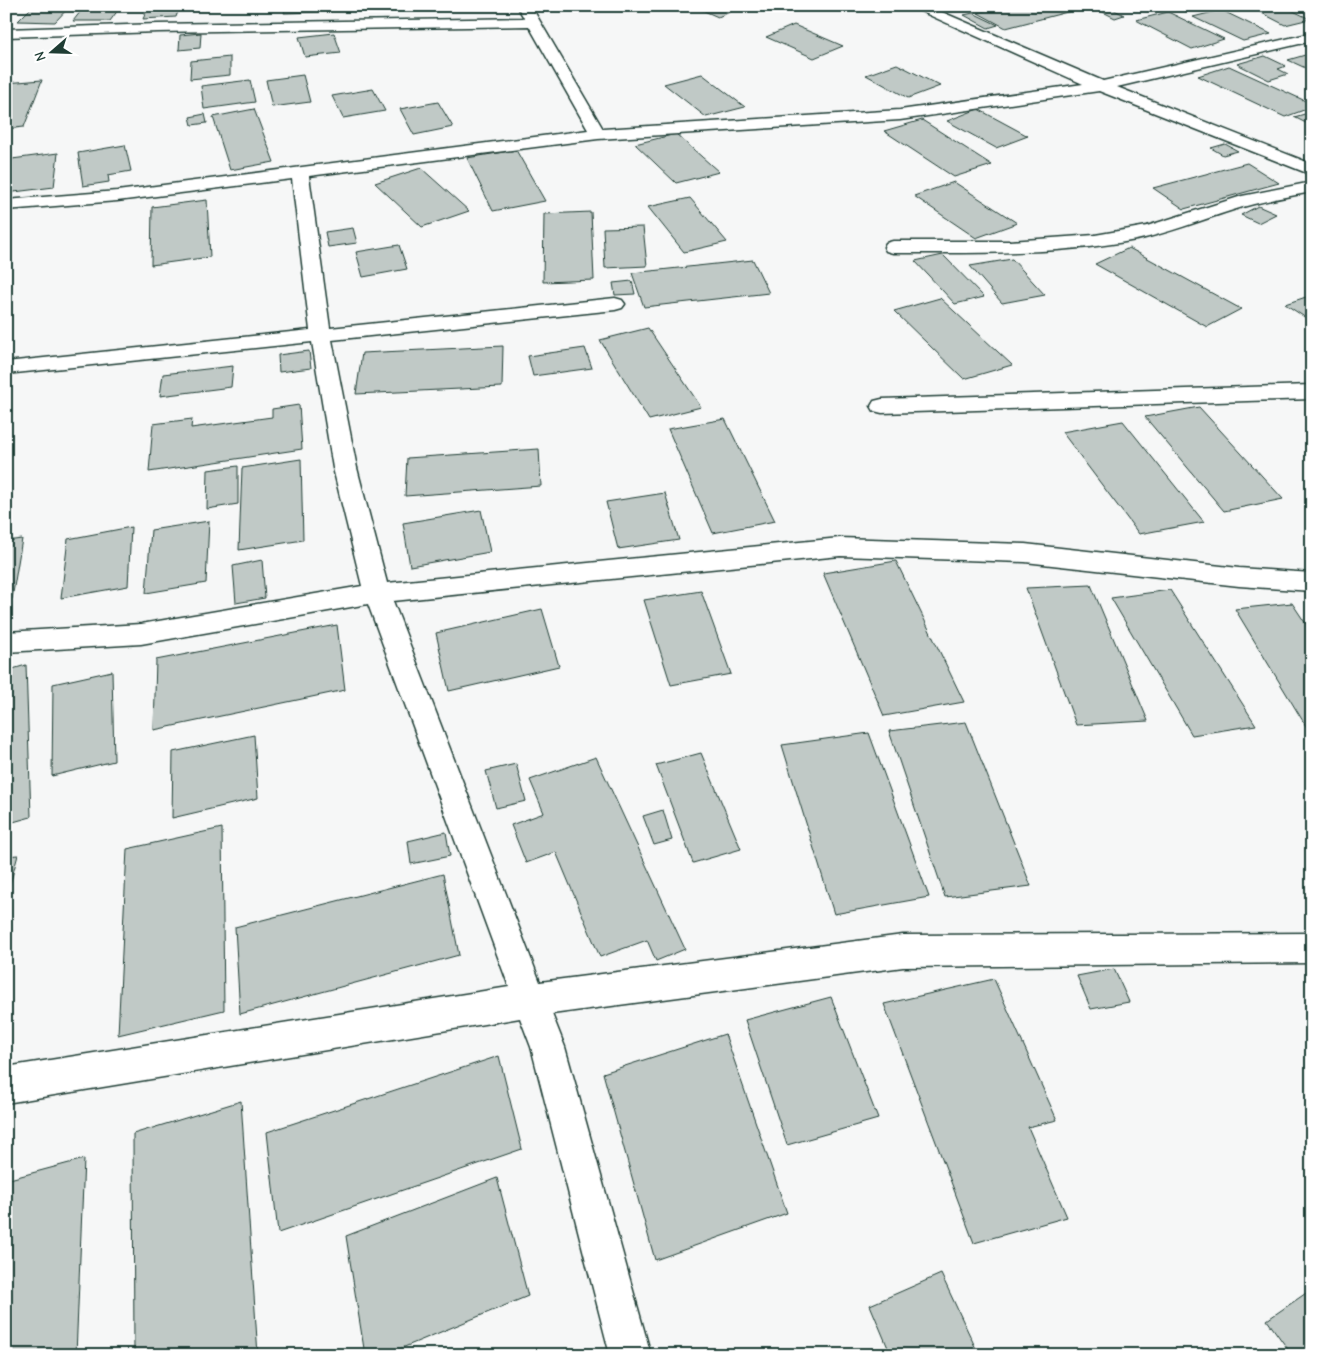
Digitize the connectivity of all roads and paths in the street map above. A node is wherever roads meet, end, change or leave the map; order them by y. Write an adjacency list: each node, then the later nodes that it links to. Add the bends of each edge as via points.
1 (524, 6): 3 (street)
2 (916, 6): 6 (street)
3 (532, 22): 4 (street); 7 (street)
4 (6, 33)
5 (1312, 37): 6 (street)
6 (1101, 86): 7 (street, via 900,115); 8 (street)
7 (598, 134): 9 (street)
8 (1312, 170)
9 (300, 173): 11 (street, via 117,196); 14 (street)
10 (1312, 187): 12 (street, via 1213,210 1181,224 1124,236 1029,248)
11 (6, 205)
12 (893, 247)
13 (615, 304): 14 (street)
14 (321, 335): 15 (street); 19 (street, via 345,468)
15 (6, 368)
16 (1312, 392): 17 (street)
17 (882, 406)
18 (1312, 582): 19 (street, via 1025,553 840,547)
19 (377, 593): 20 (street, via 141,634); 22 (street)
20 (6, 642)
21 (1312, 948): 22 (street, via 903,951)
22 (531, 1000): 23 (street); 24 (street, via 548,1046)
23 (6, 1085)
24 (631, 1355)

